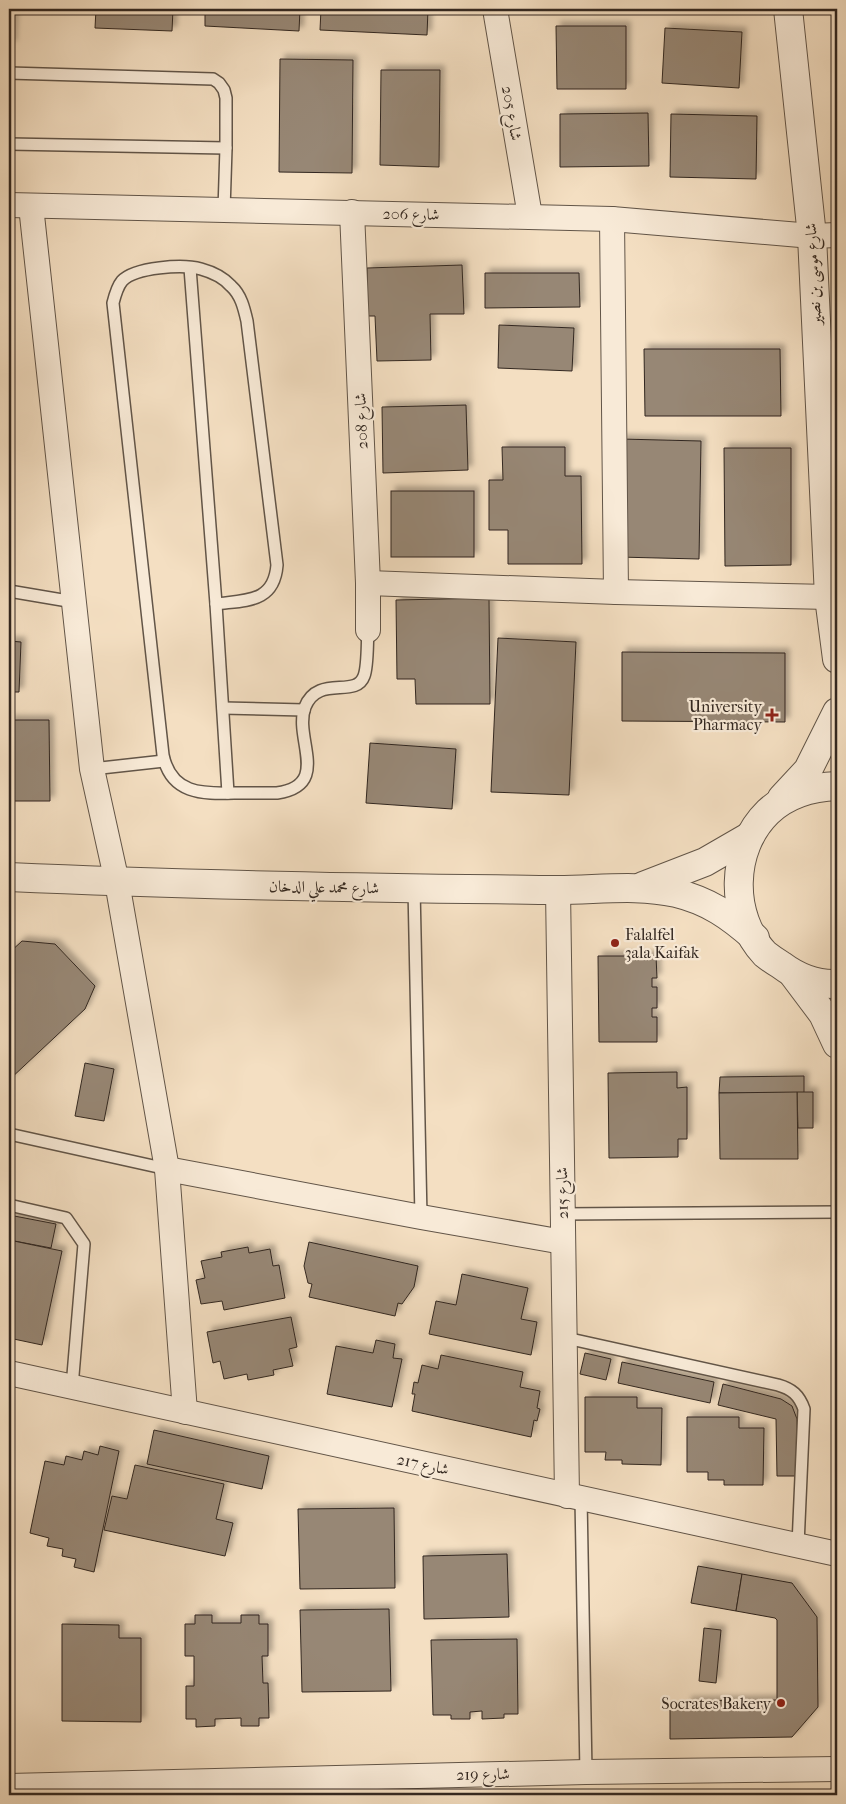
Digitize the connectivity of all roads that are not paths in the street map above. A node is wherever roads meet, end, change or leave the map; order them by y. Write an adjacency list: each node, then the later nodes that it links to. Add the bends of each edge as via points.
1 (495, 9): 9 (street, شارع 205)
2 (788, 9): 11 (street, شارع موسى بن نصير)
3 (9, 73): 5 (lane, via 213,79 224,90 226,98)
4 (9, 144): 5 (lane)
5 (226, 148): 7 (lane)
6 (20, 205): 7 (street, شارع 206); 17 (street)
7 (224, 210): 8 (street, شارع 206)
8 (352, 212): 9 (street, شارع 206); 13 (street, شارع 208)
9 (530, 216): 10 (street, شارع 206)
10 (612, 219): 11 (street, شارع 206); 15 (street)
11 (825, 235): 16 (street, شارع موسى بن نصير)
12 (190, 268): 18 (lane); 18 (lane, via 217,274 232,286 242,302 277,565 272,586 259,597); 24 (lane, via 130,274 116,291 113,303)
13 (368, 583): 15 (street); 19 (street, شارع 208)
14 (9, 591): 17 (lane)
15 (616, 592): 16 (street)
16 (830, 597): 20 (street, شارع موسى بن نصير)
17 (74, 602): 25 (street)
18 (216, 604): 21 (lane)
19 (368, 630): 22 (lane, via 364,676 360,683 354,687 320,690)
20 (837, 659)
21 (223, 708): 22 (lane); 27 (lane)
22 (304, 710): 27 (lane, via 302,718 308,767 298,786 277,793)
23 (837, 712): 28 (street, via 808,770)
24 (164, 761): 25 (lane); 27 (lane, via 178,783 189,790)
25 (92, 769): 31 (street)
26 (837, 786): 28 (street, via 820,786 792,795)
27 (228, 793)
28 (768, 812): 29 (street)
29 (750, 836): 33 (street, شارع محمد علي الدخان, via 706,862); 35 (street, via 739,865 738,896 746,925)
30 (9, 877): 31 (street, شارع محمد علي الدخان)
31 (117, 882): 32 (street, شارع محمد علي الدخان); 40 (street)
32 (414, 888): 34 (street, شارع محمد علي الدخان); 44 (lane)
33 (640, 888): 34 (street, شارع محمد علي الدخان); 35 (street, شارع محمد علي الدخان, via 702,901 734,919)
34 (558, 890): 43 (street, شارع 215)
35 (754, 938): 36 (street, via 765,954)
36 (793, 974): 37 (street); 38 (street, via 823,1014)
37 (837, 984)
38 (837, 1044)
39 (9, 1134): 40 (lane)
40 (167, 1168): 44 (street); 49 (street)
41 (9, 1205): 48 (lane, via 66,1218 84,1244)
42 (837, 1212): 43 (lane)
43 (562, 1214): 45 (street, شارع 215)
44 (421, 1217): 45 (street)
45 (563, 1242): 46 (street, شارع 215)
46 (566, 1338): 50 (street, شارع 215); 51 (lane, via 778,1385 794,1392 804,1409)
47 (9, 1373): 48 (street, شارع 217)
48 (72, 1387): 49 (street, شارع 217)
49 (185, 1412): 50 (street, شارع 217)
50 (574, 1497): 51 (street, شارع 217); 54 (lane)
51 (798, 1546): 52 (street, شارع 217)
52 (837, 1554)
53 (837, 1769): 54 (street, شارع 219)
54 (586, 1772): 56 (street, شارع 219)
55 (9, 1786): 56 (street, شارع 219)
56 (206, 1788)

